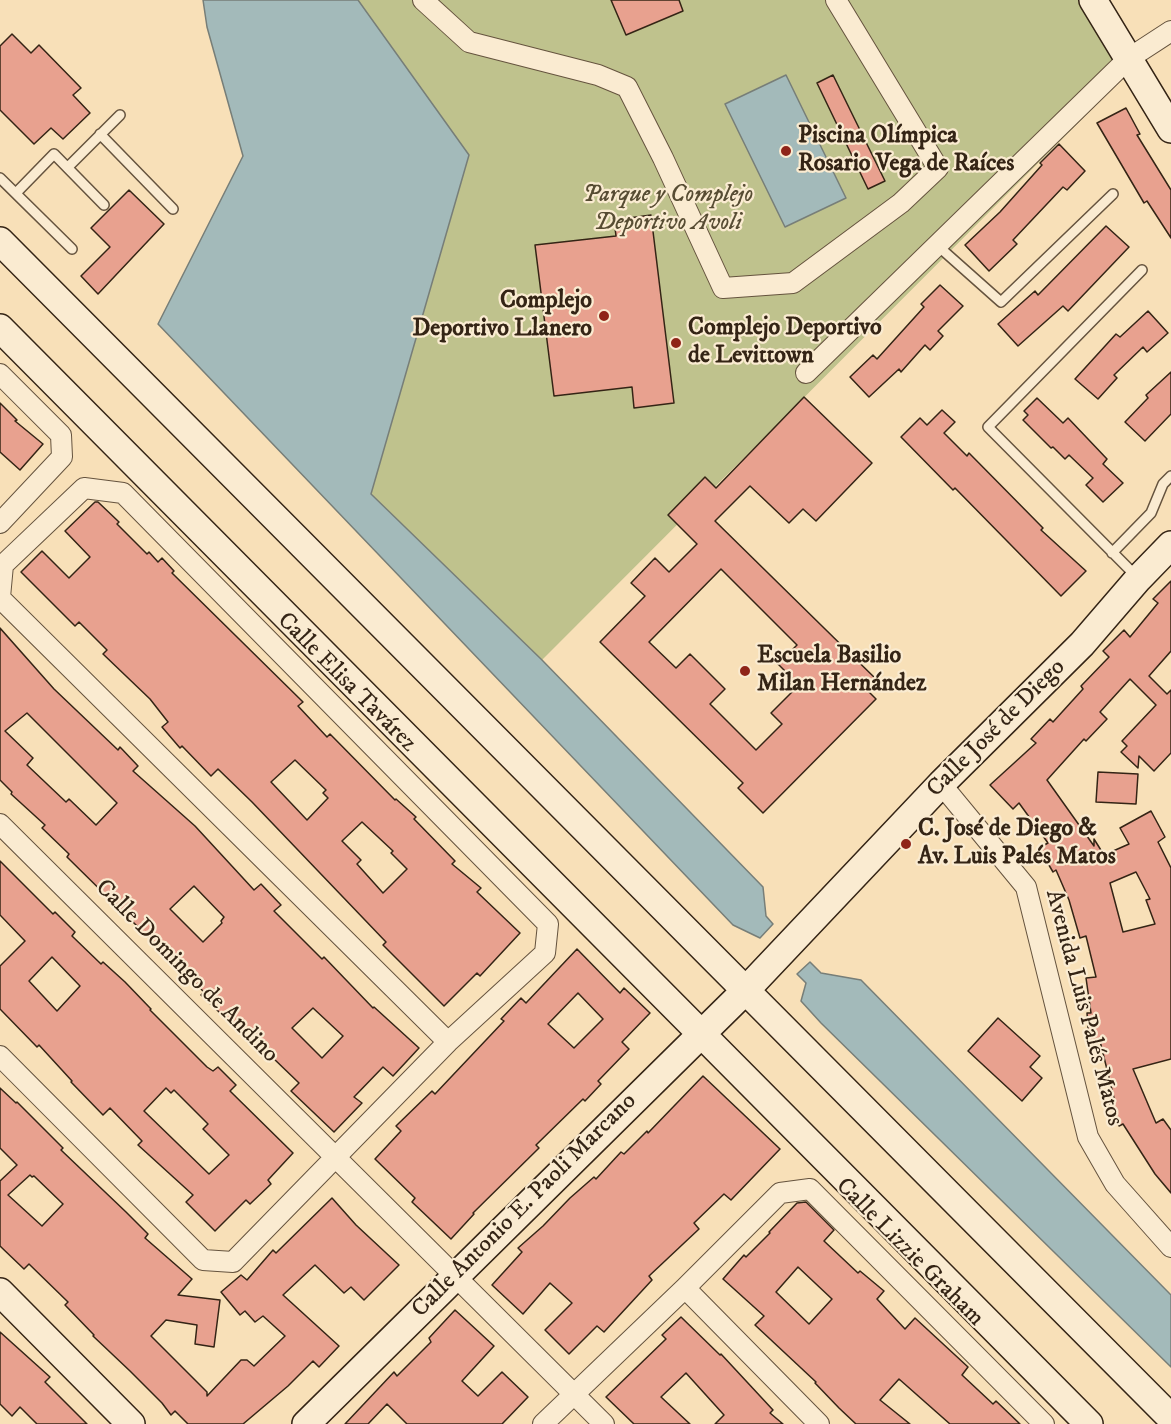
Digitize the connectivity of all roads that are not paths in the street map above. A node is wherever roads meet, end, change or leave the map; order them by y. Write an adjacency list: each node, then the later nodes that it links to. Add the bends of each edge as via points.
1 (423, 0): 2 (street, via 469,42 598,75 627,87 723,288 794,283 901,203 938,168)
2 (836, 0)
3 (1093, 0): 5 (street)
4 (1171, 31): 5 (street)
5 (1128, 58): 7 (street); 16 (street)
6 (120, 115): 8 (lane)
7 (1171, 129)
8 (100, 134): 9 (lane); 14 (lane)
9 (68, 167): 11 (lane, via 54,154); 13 (lane)
10 (0, 178): 11 (lane)
11 (16, 193): 17 (lane)
12 (1113, 194): 16 (lane, via 1001,302)
13 (104, 205)
14 (173, 209)
15 (0, 241): 30 (street)
16 (938, 246): 20 (street)
17 (72, 249)
18 (1142, 270): 25 (lane, via 988,428)
19 (0, 328): 31 (street)
20 (806, 373)
21 (0, 374): 23 (street, via 61,435 63,457)
22 (1171, 476): 25 (lane, via 1163,484 1152,513)
23 (0, 523)
24 (1171, 545): 26 (street, Calle José de Diego)
25 (1112, 553): 26 (lane)
26 (1138, 579): 28 (street, Calle José de Diego, via 1082,644)
27 (0, 598): 32 (street, Calle Elisa Tavárez); 32 (street, Calle Elisa Tavárez, via 3,565 84,488 123,494 548,924 545,953)
28 (941, 784): 30 (street, Calle José de Diego); 35 (street, Avenida Luis Palés Matos, via 1026,887 1088,1137 1115,1184)
29 (0, 824): 34 (street, Calle Domingo de Andino)
30 (746, 990): 31 (street, Calle Antonio E. Paoli Marcano); 40 (street)
31 (701, 1033): 36 (street, Calle Antonio E. Paoli Marcano); 47 (street)
32 (448, 1042): 34 (street, Calle Elisa Tavárez)
33 (0, 1056): 34 (street, via 203,1260 233,1262)
34 (336, 1157): 36 (street, Calle Domingo de Andino)
35 (1171, 1247)
36 (454, 1276): 39 (street, Calle Domingo de Andino); 42 (street, Calle Antonio E. Paoli Marcano)
37 (685, 1288): 39 (street, Calle Lizzie Graham); 45 (street); 46 (street, Calle Lizzie Graham, via 780,1193 810,1189)
38 (0, 1292): 41 (street)
39 (574, 1393): 43 (street, Calle Lizzie Graham); 44 (street, Calle Domingo de Andino)
40 (1171, 1418)
41 (131, 1424)
42 (306, 1424)
43 (543, 1424)
44 (604, 1424)
45 (819, 1424)
46 (1044, 1424)
47 (1089, 1424)

